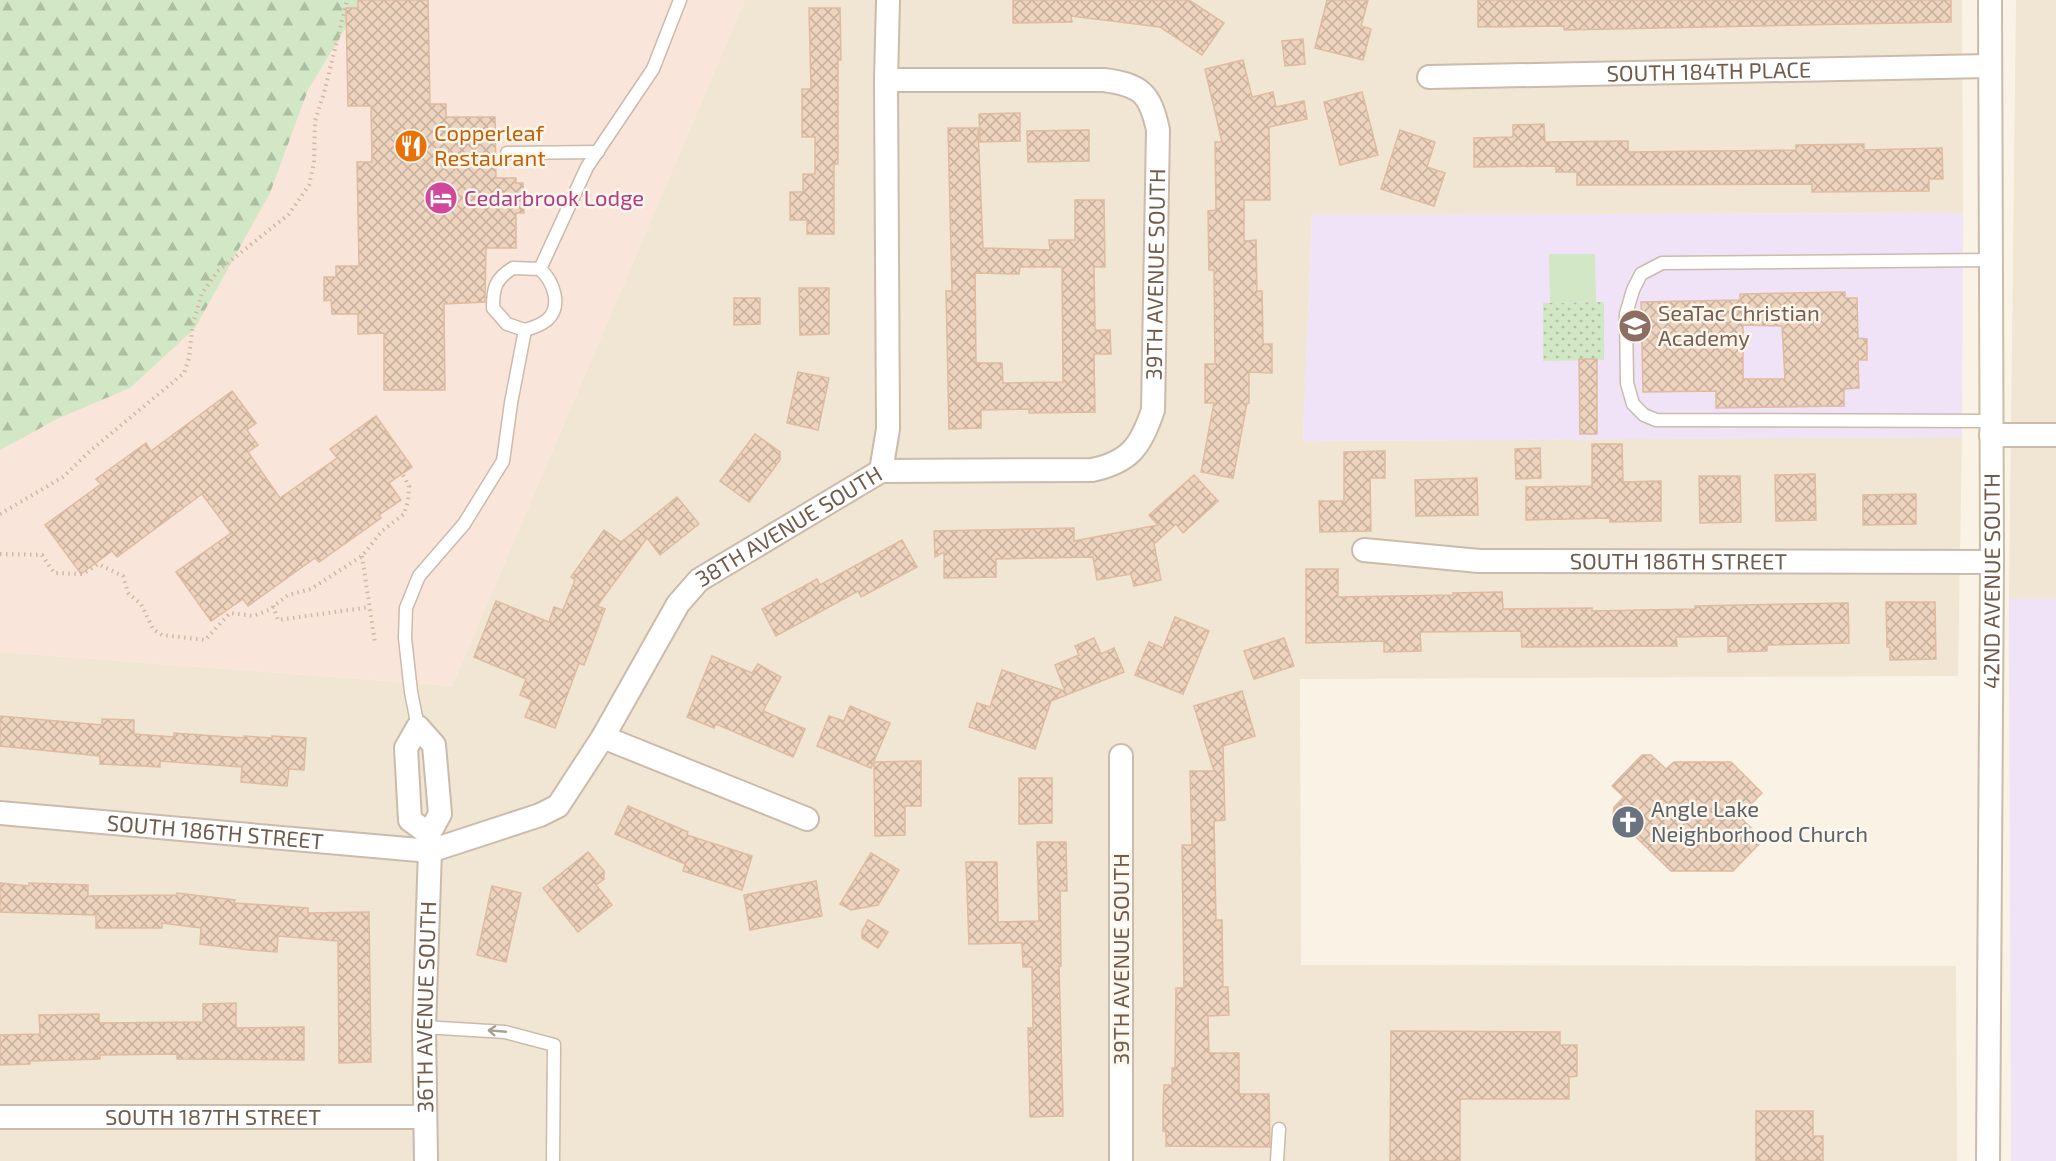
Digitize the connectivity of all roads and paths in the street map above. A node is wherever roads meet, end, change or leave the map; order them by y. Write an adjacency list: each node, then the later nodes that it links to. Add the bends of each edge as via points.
1 (347, 0): 17 (path, via 315,121 309,185 289,214 218,272 202,293 184,373 63,477)
2 (680, 0): 8 (lane, via 653,69)
3 (888, 0): 7 (street, 38TH AVENUE SOUTH)
4 (1990, 0): 5 (street, 42ND AVENUE SOUTH)
5 (1989, 66): 6 (street, SOUTH 184TH PLACE); 10 (street, 42ND AVENUE SOUTH)
6 (1429, 77)
7 (886, 80): 15 (street, 38TH AVENUE SOUTH, via 888,429); 15 (street, 39TH AVENUE SOUTH, via 1122,82 1140,90 1153,108 1158,130 1153,410 1145,433 1128,455 1113,466 1092,470)
8 (598, 152): 9 (lane); 11 (lane, via 587,167)
9 (507, 153)
10 (1990, 260): 13 (street, 42ND AVENUE SOUTH); 13 (lane, via 1662,263 1641,274 1626,314 1627,383 1633,404 1656,420)
11 (540, 269): 12 (lane, via 555,289 554,307 548,319); 12 (lane, via 513,268 502,275 493,291 493,308 501,319)
12 (525, 330): 25 (lane, via 503,461 464,524 419,576 406,608 405,638)
13 (1991, 428): 14 (street); 21 (street, 42ND AVENUE SOUTH)
14 (2056, 435)
15 (881, 471): 26 (street, 38TH AVENUE SOUTH, via 699,580 678,604)
16 (404, 475): 20 (path, via 409,486 404,514 382,531)
17 (0, 514)
18 (1364, 550): 21 (street, SOUTH 186TH STREET, via 1479,561)
19 (0, 555): 22 (path, via 42,555 54,573 83,574 98,564 123,576 128,593 141,604 153,629 162,635 205,640 230,613 253,616)
20 (362, 556): 22 (path, via 310,589 288,595); 23 (path)
21 (1992, 562): 39 (street, 42ND AVENUE SOUTH)
22 (273, 606): 23 (path, via 278,620)
23 (370, 607): 24 (path)
24 (375, 643)
25 (418, 727): 30 (street, 36TH AVENUE SOUTH, via 434,746 440,814); 30 (street, via 406,748 410,820)
26 (603, 737): 29 (street); 30 (street, 38TH AVENUE SOUTH, via 558,806 540,815)
27 (1121, 756): 37 (street, 39TH AVENUE SOUTH)
28 (0, 813): 30 (street, SOUTH 186TH STREET)
29 (807, 819)
30 (429, 843): 31 (street, 36TH AVENUE SOUTH)
31 (424, 1027): 33 (street, 36TH AVENUE SOUTH); 36 (lane, one-way to 31, via 554,1045 505,1032)
32 (0, 1117): 33 (street, SOUTH 187TH STREET)
33 (425, 1117): 35 (street, 36TH AVENUE SOUTH)
34 (1279, 1129): 38 (lane)
35 (426, 1161)
36 (553, 1161)
37 (1121, 1161)
38 (1277, 1161)
39 (1988, 1161)

